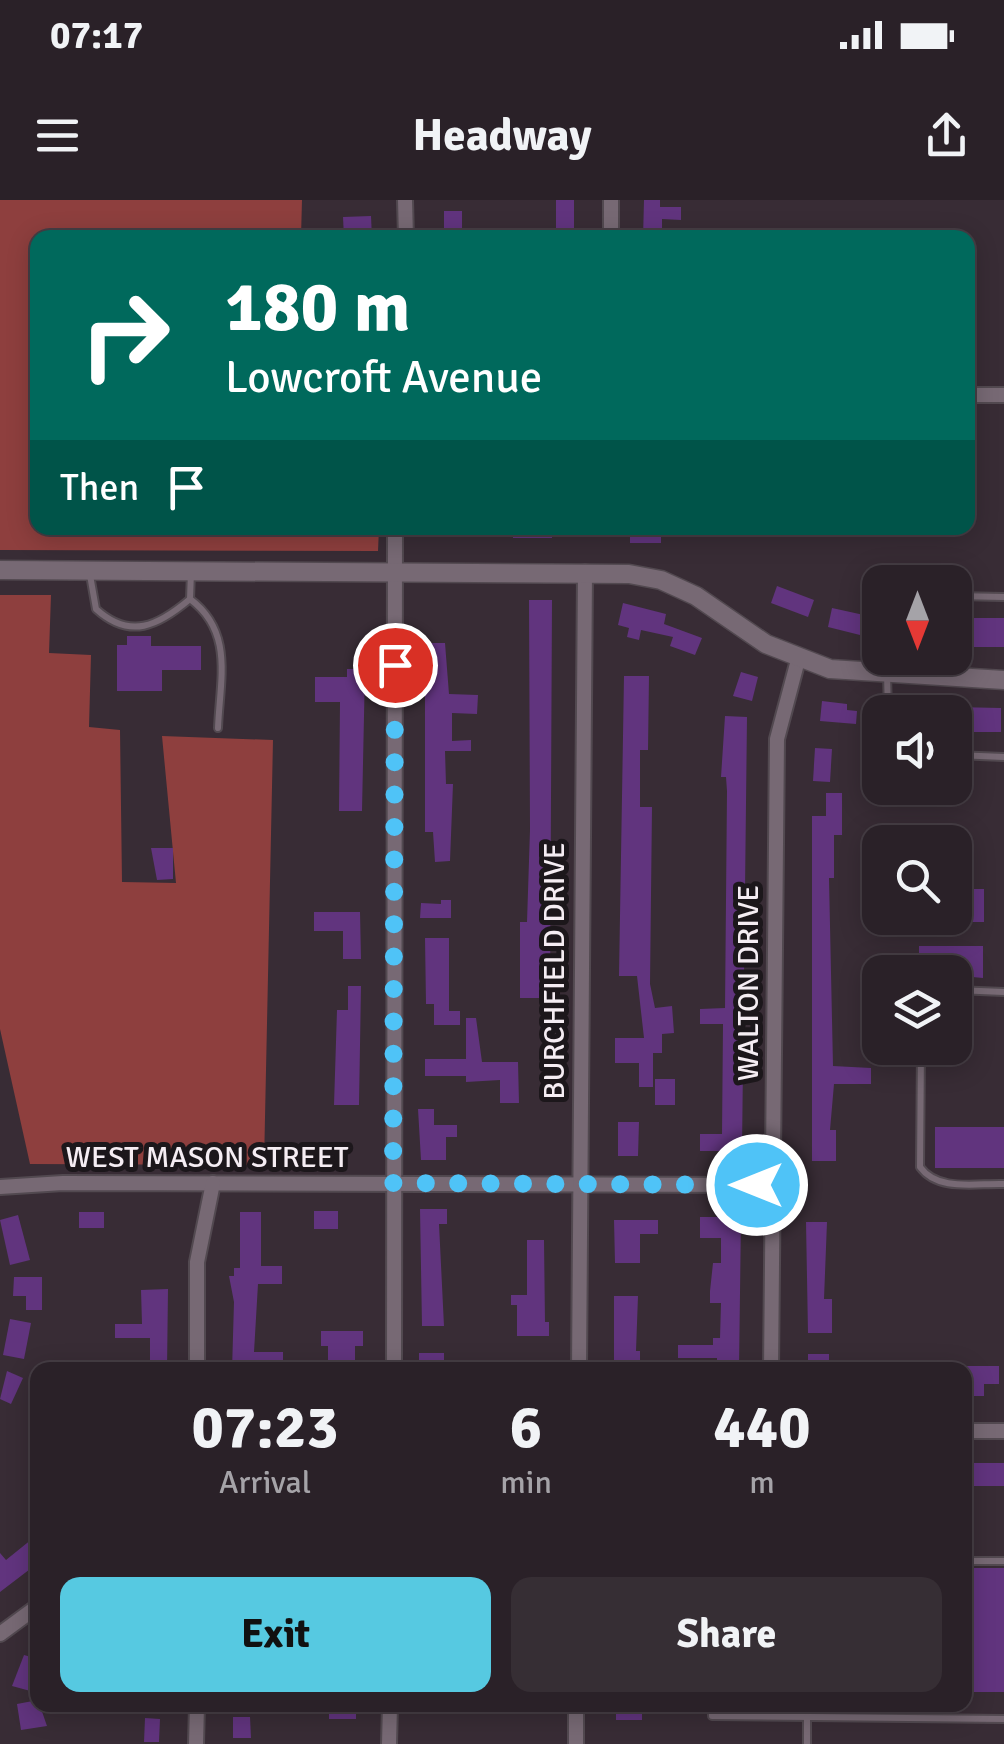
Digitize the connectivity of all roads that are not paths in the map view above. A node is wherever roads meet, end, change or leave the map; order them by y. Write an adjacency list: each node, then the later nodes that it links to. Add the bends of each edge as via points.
1 (405, 200): 3 (street)
2 (611, 200): 4 (street)
3 (406, 230)
4 (610, 230)
5 (975, 395): 6 (street)
6 (1004, 395)
7 (395, 535): 11 (street)
8 (0, 570): 9 (street)
9 (90, 570): 10 (street); 15 (lane, via 96,608 123,627 156,624)
10 (191, 570): 11 (street); 15 (lane)
11 (395, 572): 12 (street); 27 (street)
12 (585, 572): 16 (street, via 660,580); 28 (street, BURCHFIELD DRIVE)
13 (972, 596): 14 (lane)
14 (1004, 597)
15 (190, 599): 20 (lane, via 218,630)
16 (798, 660): 17 (street); 30 (street, WALTON DRIVE, via 777,739)
17 (862, 672)
18 (967, 675): 19 (street)
19 (1004, 680)
20 (218, 728)
21 (972, 756): 22 (lane)
22 (1004, 757)
23 (972, 991): 24 (lane)
24 (1004, 992)
25 (921, 1065): 29 (lane, via 920,1167 942,1183)
26 (213, 1183): 27 (street, WEST MASON STREET); 31 (street, WEST MASON STREET); 32 (street, via 197,1262)
27 (393, 1183): 28 (street, WEST MASON STREET); 33 (street)
28 (580, 1184): 30 (street, WEST MASON STREET); 34 (street, BURCHFIELD DRIVE)
29 (1004, 1184)
30 (774, 1185): 35 (street, WALTON DRIVE)
31 (0, 1187)
32 (198, 1362)
33 (394, 1362)
34 (579, 1362)
35 (772, 1362)
36 (972, 1431): 37 (street)
37 (1004, 1431)
38 (972, 1561): 39 (lane)
39 (1004, 1561)
40 (30, 1612): 41 (street)
41 (0, 1634)
42 (197, 1712): 50 (street)
43 (390, 1712): 51 (street)
44 (576, 1712): 52 (street)
45 (712, 1712): 47 (lane)
46 (762, 1712): 47 (lane)
47 (762, 1717): 48 (lane)
48 (807, 1717): 49 (lane); 53 (lane)
49 (1004, 1719)
50 (196, 1744)
51 (389, 1744)
52 (576, 1744)
53 (807, 1744)

